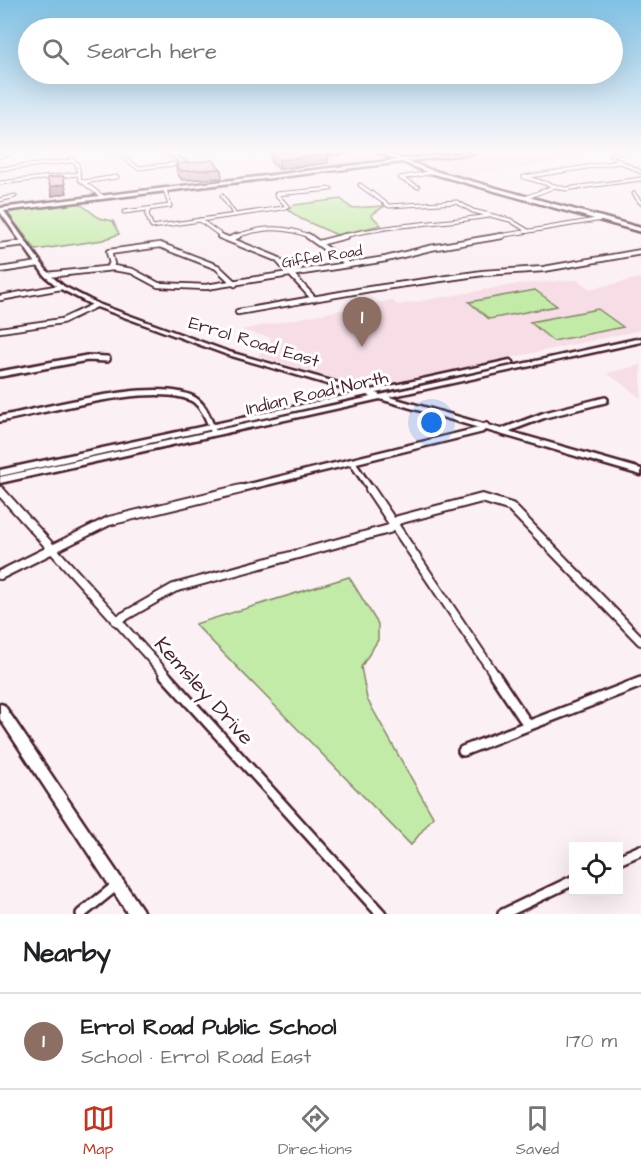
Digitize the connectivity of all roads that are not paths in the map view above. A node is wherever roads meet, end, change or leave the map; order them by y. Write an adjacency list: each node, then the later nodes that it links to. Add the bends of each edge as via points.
1 (634, 194): 14 (street)
2 (100, 195): 11 (street)
3 (124, 195): 11 (main road)
4 (166, 195): 16 (street, via 170,206)
5 (277, 195): 18 (street, via 286,207)
6 (373, 195): 19 (street, via 389,206 457,202)
7 (513, 195): 12 (main road)
8 (534, 195): 12 (street)
9 (15, 196): 13 (street)
10 (222, 196): 18 (street)
11 (103, 197): 15 (main road)
12 (525, 198): 20 (main road)
13 (0, 200)
14 (641, 204)
15 (0, 209): 25 (main road, Errol Road East)
16 (149, 209): 17 (street); 21 (street, via 147,217 152,227)
17 (124, 212)
18 (235, 215): 21 (street)
19 (490, 215): 23 (street, via 510,220); 26 (street, via 437,224 380,227)
20 (602, 219): 22 (main road); 23 (street, Giffel Road)
21 (200, 220): 24 (street, via 210,232)
22 (641, 230)
23 (529, 232): 30 (street, Giffel Road)
24 (230, 239): 26 (street, via 284,228); 33 (street, via 268,253)
25 (24, 243): 27 (street); 29 (main road, Errol Road East)
26 (319, 243): 30 (street)
27 (0, 246)
28 (641, 252): 38 (street, via 551,268 483,273)
29 (39, 264): 32 (street); 34 (main road, Errol Road East)
30 (349, 265): 33 (street, Giffel Road)
31 (108, 268): 34 (street, Giffel Road); 35 (street, Giffel Road, via 132,271 163,286); 35 (street, via 112,264 109,252 160,245 217,267)
32 (0, 270)
33 (293, 274): 35 (street, Giffel Road); 38 (street)
34 (47, 275): 36 (main road, Errol Road East)
35 (235, 284)
36 (61, 287): 37 (street); 39 (main road, Errol Road East)
37 (0, 298)
38 (314, 299): 40 (street)
39 (96, 305): 41 (street, via 62,321); 46 (main road, Errol Road East, via 227,353)
40 (238, 312)
41 (0, 330)
42 (641, 334): 46 (main road, Indian Road North)
43 (641, 340): 47 (main road, Indian Road North)
44 (107, 359): 45 (street, via 87,358)
45 (0, 374)
46 (366, 392): 47 (main road, Errol Road East); 51 (main road, Indian Road North)
47 (378, 396): 50 (main road, Errol Road East); 51 (main road, Indian Road North)
48 (605, 400): 52 (street, via 545,415)
49 (0, 419): 51 (street, via 154,391 194,400)
50 (486, 426): 52 (main road, Errol Road East); 53 (street)
51 (212, 430): 55 (main road, Indian Road North); 56 (main road, Indian Road North)
52 (503, 431): 54 (main road, Errol Road East)
53 (352, 462): 58 (street); 59 (street, via 109,521)
54 (641, 472)
55 (0, 473)
56 (0, 480)
57 (0, 491): 59 (street, Kemsley Drive)
58 (394, 526): 61 (street, via 174,588); 62 (street, via 399,520 469,500 500,501 521,516); 65 (street)
59 (52, 548): 60 (street); 61 (street, Kemsley Drive)
60 (0, 575)
61 (116, 621): 73 (street, Kemsley Drive)
62 (641, 641)
63 (641, 682): 65 (street)
64 (0, 709): 70 (main road)
65 (528, 725): 66 (street)
66 (463, 751)
67 (641, 850): 68 (street)
68 (623, 858)
69 (569, 882): 74 (street)
70 (118, 884): 71 (street); 72 (main road)
71 (81, 914)
72 (137, 914)
73 (381, 914)
74 (502, 914)

